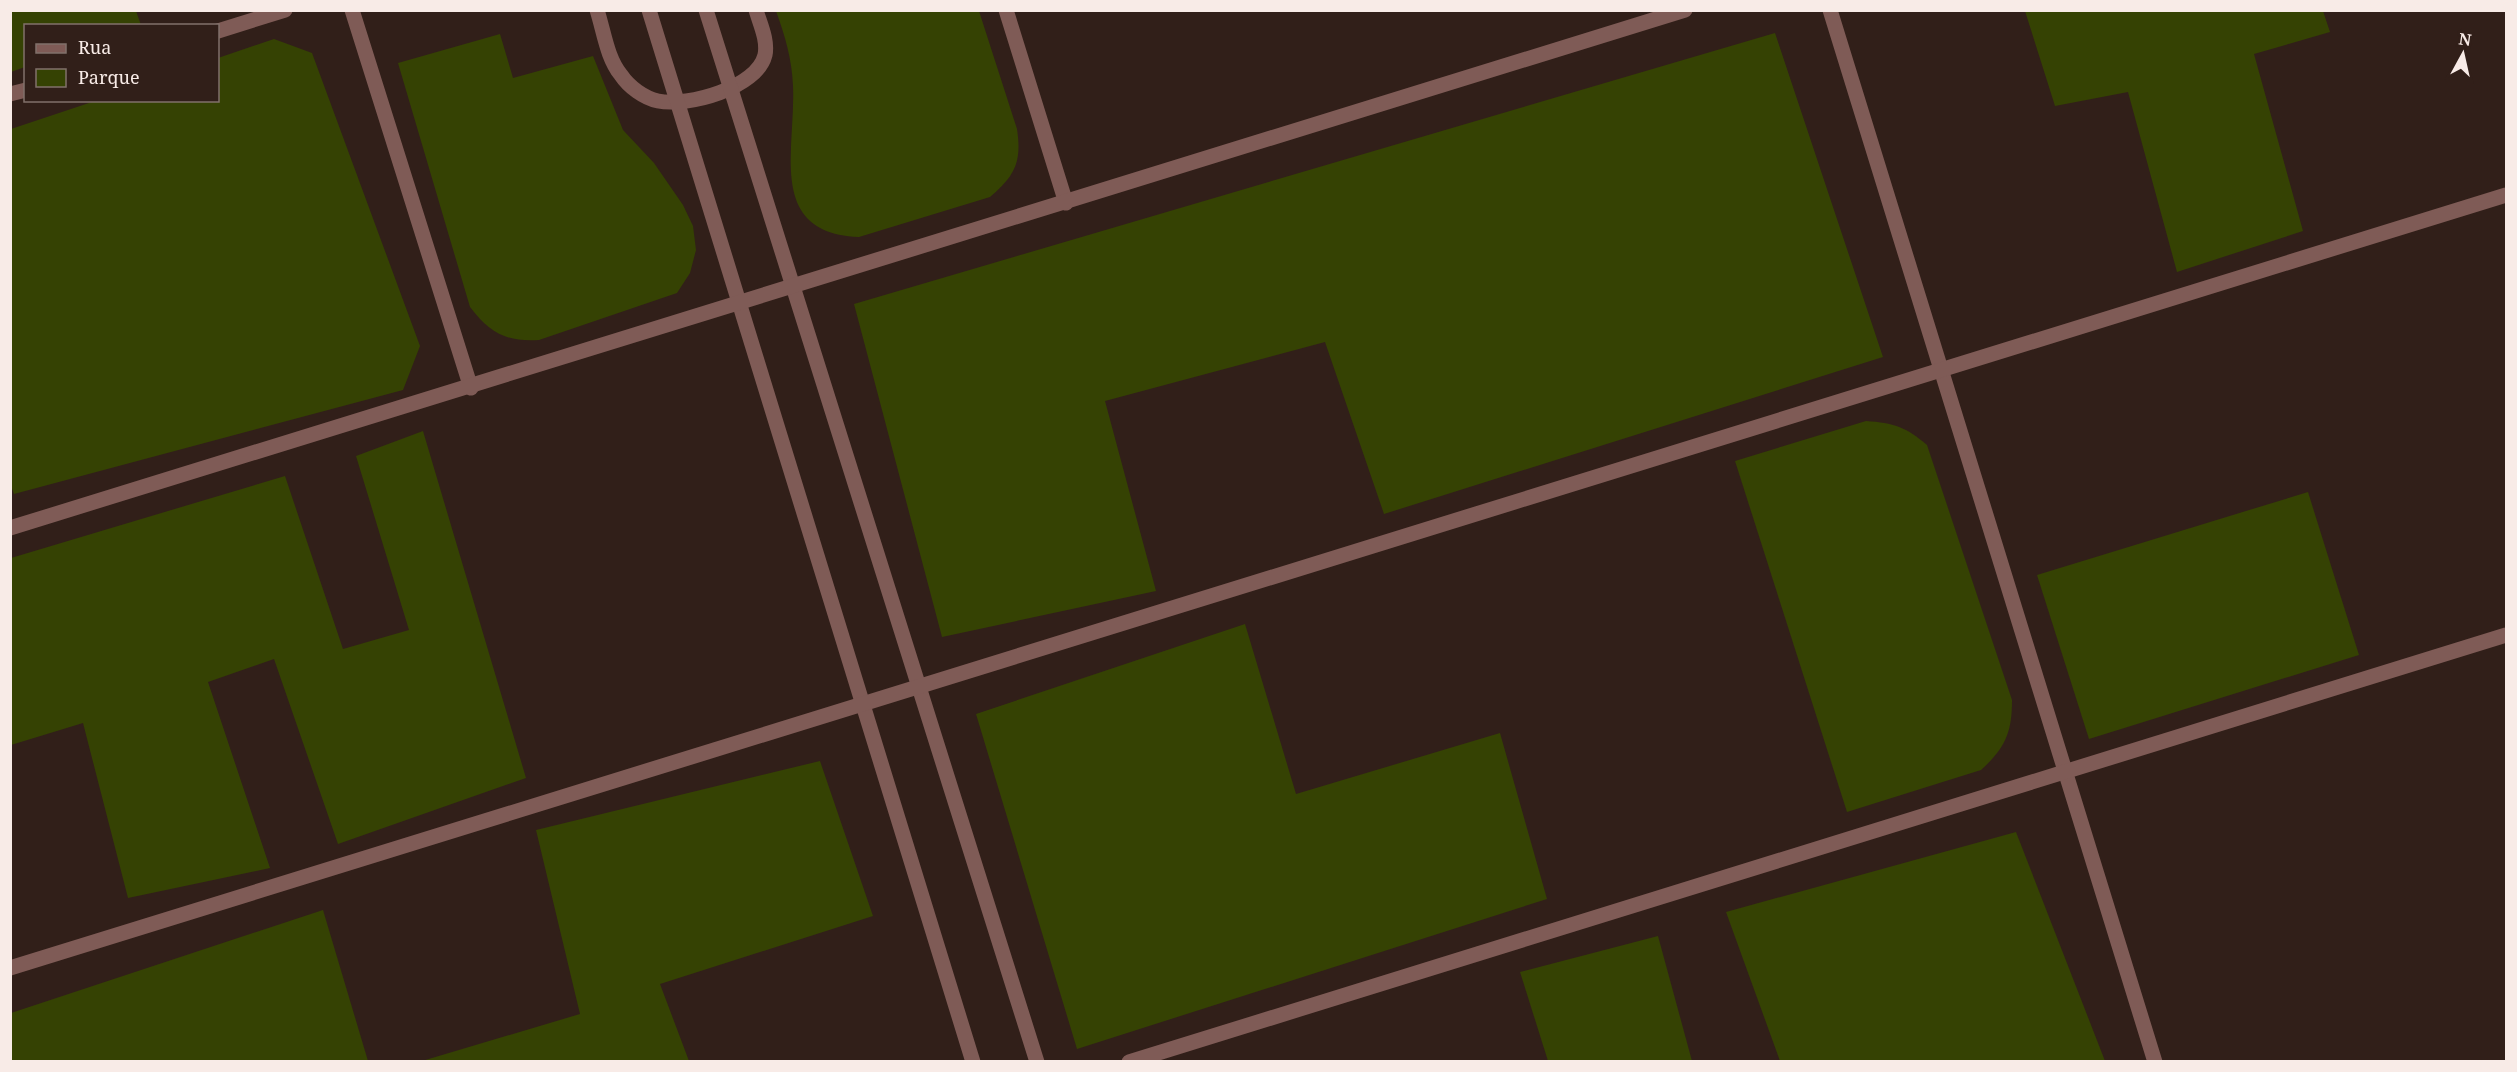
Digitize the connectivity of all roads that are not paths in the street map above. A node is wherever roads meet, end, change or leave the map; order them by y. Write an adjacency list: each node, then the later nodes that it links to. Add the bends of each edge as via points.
1 (285, 10): 10 (street)
2 (352, 10): 18 (street)
3 (597, 10): 12 (street, via 613,64 622,77 637,91 656,100)
4 (649, 10): 12 (street)
5 (706, 10): 11 (street)
6 (756, 10): 11 (street, via 766,42 765,54 753,76)
7 (1006, 10): 14 (street)
8 (1685, 10): 14 (street)
9 (1830, 10): 17 (street)
10 (219, 31)
11 (730, 87): 12 (street); 15 (street)
12 (678, 103): 16 (street)
13 (2506, 195): 17 (street)
14 (1066, 203): 15 (street)
15 (793, 288): 16 (street); 21 (street)
16 (740, 305): 18 (street); 22 (street)
17 (1941, 370): 21 (street); 23 (street)
18 (471, 388): 19 (street)
19 (10, 528)
20 (2506, 635): 23 (street)
21 (919, 687): 22 (street); 26 (street)
22 (863, 704): 24 (street); 25 (street)
23 (2065, 771): 27 (street); 28 (street)
24 (10, 968)
25 (973, 1062)
26 (1036, 1062)
27 (1129, 1062)
28 (2155, 1062)

